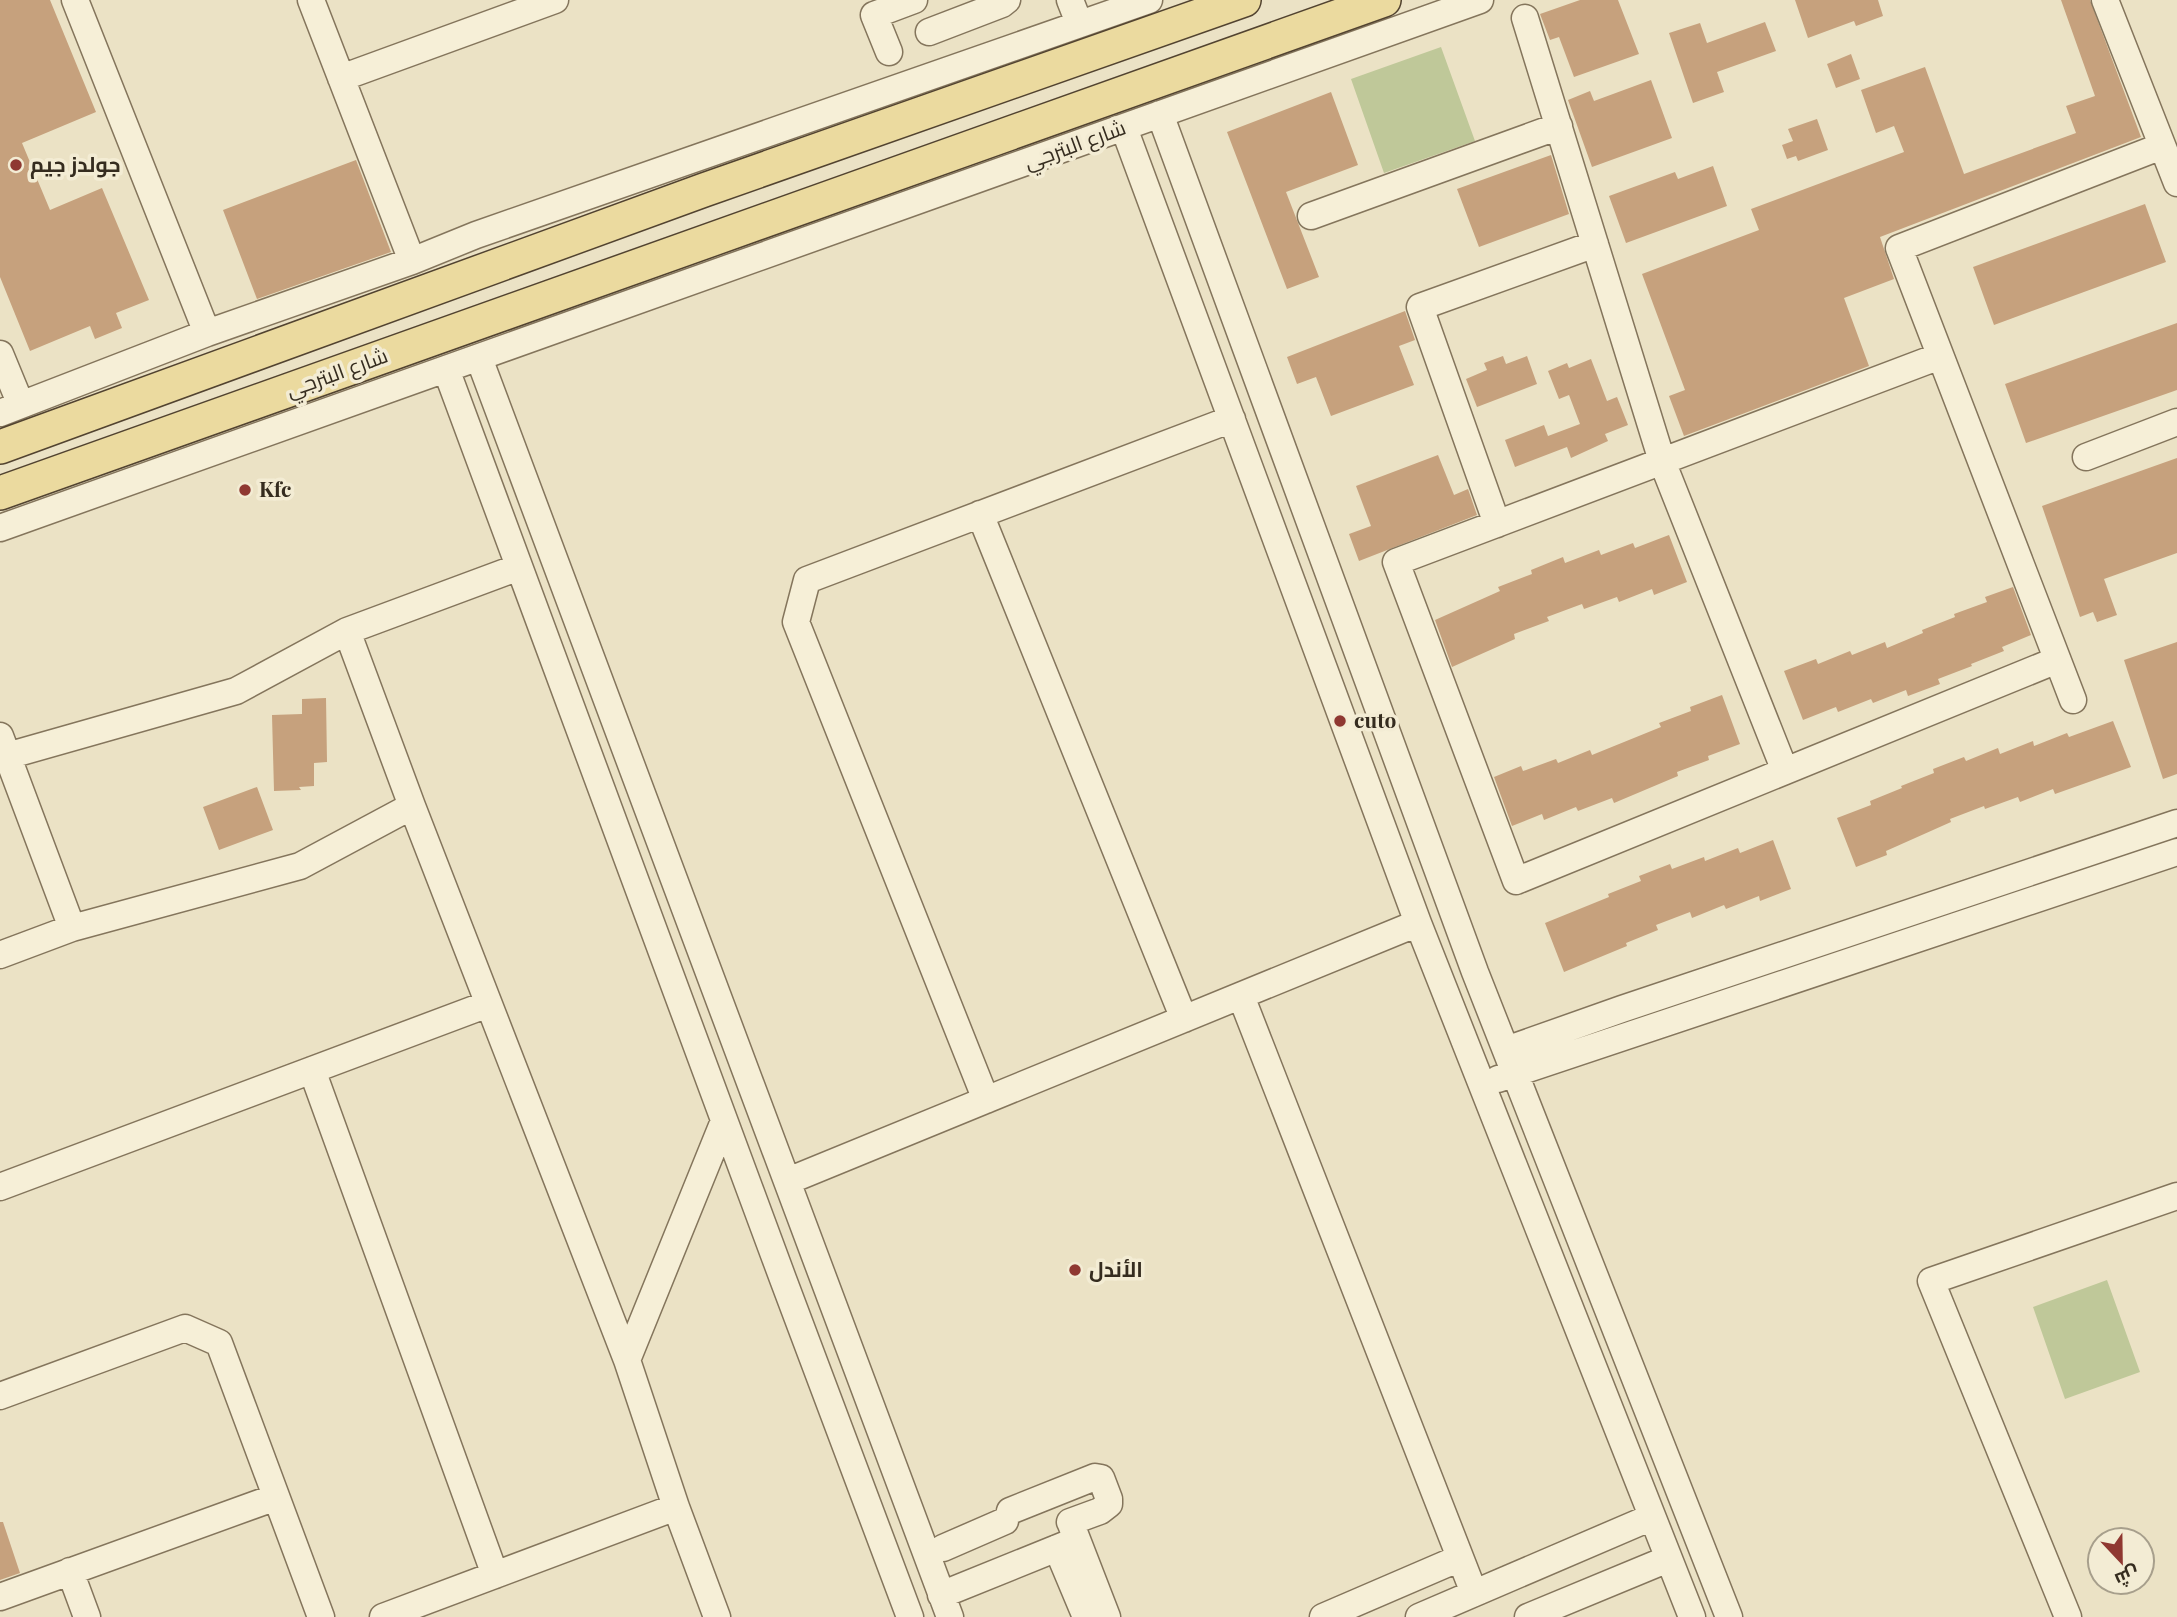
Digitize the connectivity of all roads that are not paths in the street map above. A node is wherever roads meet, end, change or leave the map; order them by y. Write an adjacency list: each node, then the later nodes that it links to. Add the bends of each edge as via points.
1 (75, 0): 33 (street)
2 (312, 0): 17 (street)
3 (914, 0): 11 (street)
4 (1007, 0): 14 (street)
5 (1149, 0): 12 (street)
6 (1244, 0): 18 (main road)
7 (1384, 0): 24 (main road, شارع البترجي)
8 (1480, 0): 19 (street, شارع البترجي)
9 (2105, 0): 23 (street)
10 (545, 2): 17 (street)
11 (871, 8): 15 (street)
12 (1075, 12): 16 (street)
13 (1525, 18): 21 (street)
14 (929, 32)
15 (889, 52)
16 (996, 52): 18 (street); 27 (street)
17 (341, 78): 30 (street)
18 (977, 94): 20 (main road)
19 (1160, 114): 22 (street, شارع البترجي); 64 (street)
20 (887, 126): 24 (main road); 31 (main road)
21 (1559, 126): 26 (street); 28 (street)
22 (1124, 128): 32 (street, شارع البترجي); 39 (street)
23 (2162, 146): 25 (street); 35 (street, via 1899,248)
24 (902, 172): 29 (main road, شارع البترجي)
25 (2177, 183)
26 (1311, 216)
27 (476, 235): 30 (street); 31 (street)
28 (1595, 244): 43 (street); 47 (street, via 1420,307)
29 (674, 253): 32 (street); 44 (main road, شارع البترجي)
30 (412, 261): 33 (street)
31 (488, 269): 41 (main road)
32 (669, 290): 36 (street, شارع البترجي)
33 (207, 333): 38 (street)
34 (0, 354): 38 (street)
35 (1940, 356): 43 (street); 51 (street)
36 (479, 358): 37 (street, شارع البترجي); 69 (street)
37 (446, 369): 46 (street, شارع البترجي); 49 (street)
38 (11, 409)
39 (1232, 419): 45 (street); 58 (street)
40 (2177, 422): 42 (street)
41 (0, 447)
42 (2086, 457)
43 (1662, 461): 47 (street); 54 (street)
44 (10, 489): 46 (street)
45 (981, 514): 63 (street); 67 (street, via 807,580 796,622)
46 (31, 517): 48 (street, شارع البترجي)
47 (1496, 524): 54 (street, via 1396,562 1516,881)
48 (0, 528)
49 (519, 567): 50 (street); 68 (street)
50 (347, 631): 53 (street, via 236,691); 55 (street)
51 (2057, 660): 52 (street); 54 (street)
52 (2073, 700)
53 (4, 746): 59 (street)
54 (1785, 771)
55 (412, 806): 59 (street, via 300,866); 62 (street)
56 (2177, 823): 64 (street, via 1622,1009)
57 (2177, 852): 64 (street)
58 (1418, 923): 61 (street); 66 (street)
59 (72, 928): 60 (street)
60 (0, 955)
61 (1241, 996): 63 (street); 81 (street)
62 (488, 1004): 65 (street); 72 (street)
63 (1184, 1019): 67 (street)
64 (1511, 1062): 66 (street); 100 (street)
65 (312, 1070): 70 (street); 84 (street)
66 (1482, 1085): 77 (street)
67 (986, 1100): 69 (street)
68 (724, 1121): 72 (street); 93 (street)
69 (788, 1181): 88 (street)
70 (0, 1187)
71 (2177, 1196): 101 (street, via 1931,1281)
72 (626, 1360): 76 (street)
73 (0, 1396): 75 (street, via 185,1328 219,1343)
74 (1058, 1492): 78 (street); 79 (street); 79 (street, via 1095,1477 1101,1478 1109,1499)
75 (276, 1497): 83 (street); 90 (street)
76 (676, 1507): 84 (street); 92 (street)
77 (1652, 1517): 82 (street); 86 (street)
78 (971, 1536): 80 (street); 85 (street)
79 (1068, 1537): 85 (street); 94 (street); 95 (street)
80 (943, 1548)
81 (1460, 1558): 86 (street); 96 (street)
82 (1668, 1559): 98 (street); 99 (street)
83 (70, 1571): 87 (street); 89 (street)
84 (495, 1575): 91 (street)
85 (988, 1576): 88 (street)
86 (1474, 1593): 97 (street)
87 (0, 1597)
88 (946, 1606)
89 (87, 1617)
90 (321, 1617)
91 (383, 1617)
92 (718, 1617)
93 (910, 1617)
94 (1086, 1617)
95 (1107, 1617)
96 (1323, 1617)
97 (1419, 1617)
98 (1528, 1617)
99 (1692, 1617)
100 (1729, 1617)
101 (2068, 1617)

